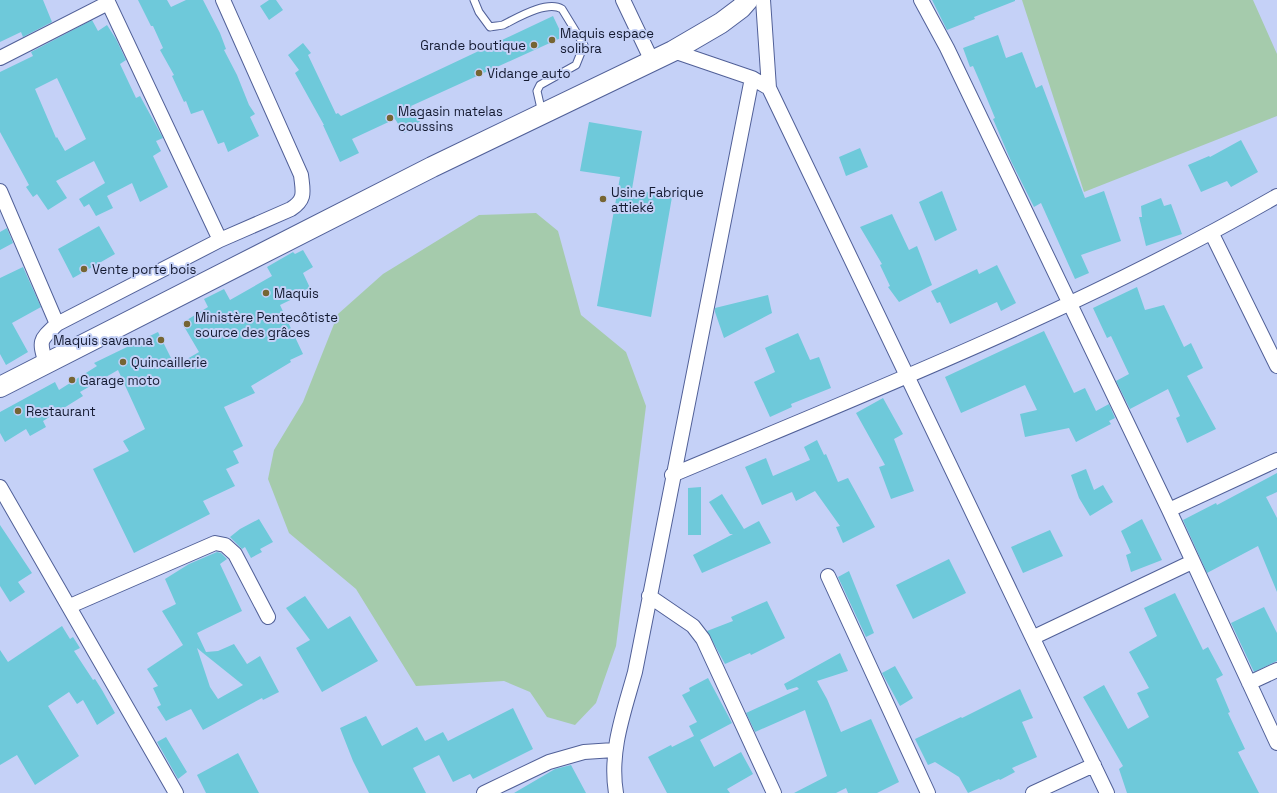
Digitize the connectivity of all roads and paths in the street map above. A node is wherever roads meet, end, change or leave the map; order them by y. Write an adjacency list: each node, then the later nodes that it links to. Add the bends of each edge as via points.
1 (223, 0): 17 (street, via 301,175 303,193 300,203 291,209)
2 (474, 0): 13 (lane, via 490,27 502,25 520,15 550,5 562,8 584,45 576,64 540,85 537,92)
3 (623, 0): 10 (street)
4 (748, 0): 8 (street, via 721,23)
5 (763, 0): 12 (street)
6 (921, 0): 18 (street, via 947,48)
7 (107, 2): 9 (street); 17 (street)
8 (673, 51): 10 (street); 11 (street)
9 (0, 58)
10 (652, 61): 13 (street)
11 (752, 78): 12 (street); 25 (street)
12 (769, 88): 22 (street)
13 (542, 114): 20 (street, via 432,167)
14 (0, 191): 19 (street)
15 (1277, 196): 16 (street)
16 (1212, 234): 18 (street); 21 (street)
17 (220, 240): 19 (street)
18 (1070, 304): 22 (street); 27 (street)
19 (58, 324): 20 (street, via 43,337 40,345)
20 (46, 364): 23 (street)
21 (1277, 366)
22 (908, 376): 25 (street); 33 (street)
23 (0, 387)
24 (1277, 460): 27 (street)
25 (672, 475): 30 (street)
26 (0, 487): 31 (street)
27 (1169, 510): 28 (street)
28 (1192, 562): 33 (street); 35 (street)
29 (828, 576): 43 (street)
30 (649, 596): 37 (street, via 635,672); 42 (street, via 693,626 703,639)
31 (70, 606): 32 (street, via 215,543 225,545 235,554); 39 (street)
32 (268, 617)
33 (1034, 637): 38 (street)
34 (1277, 670): 35 (street)
35 (1249, 683): 36 (street)
36 (1277, 743)
37 (614, 750): 40 (street, via 584,752 549,762); 41 (street)
38 (1094, 765): 44 (street); 45 (street)
39 (176, 793)
40 (484, 793)
41 (616, 793)
42 (774, 793)
43 (928, 793)
44 (1033, 793)
45 (1107, 793)

